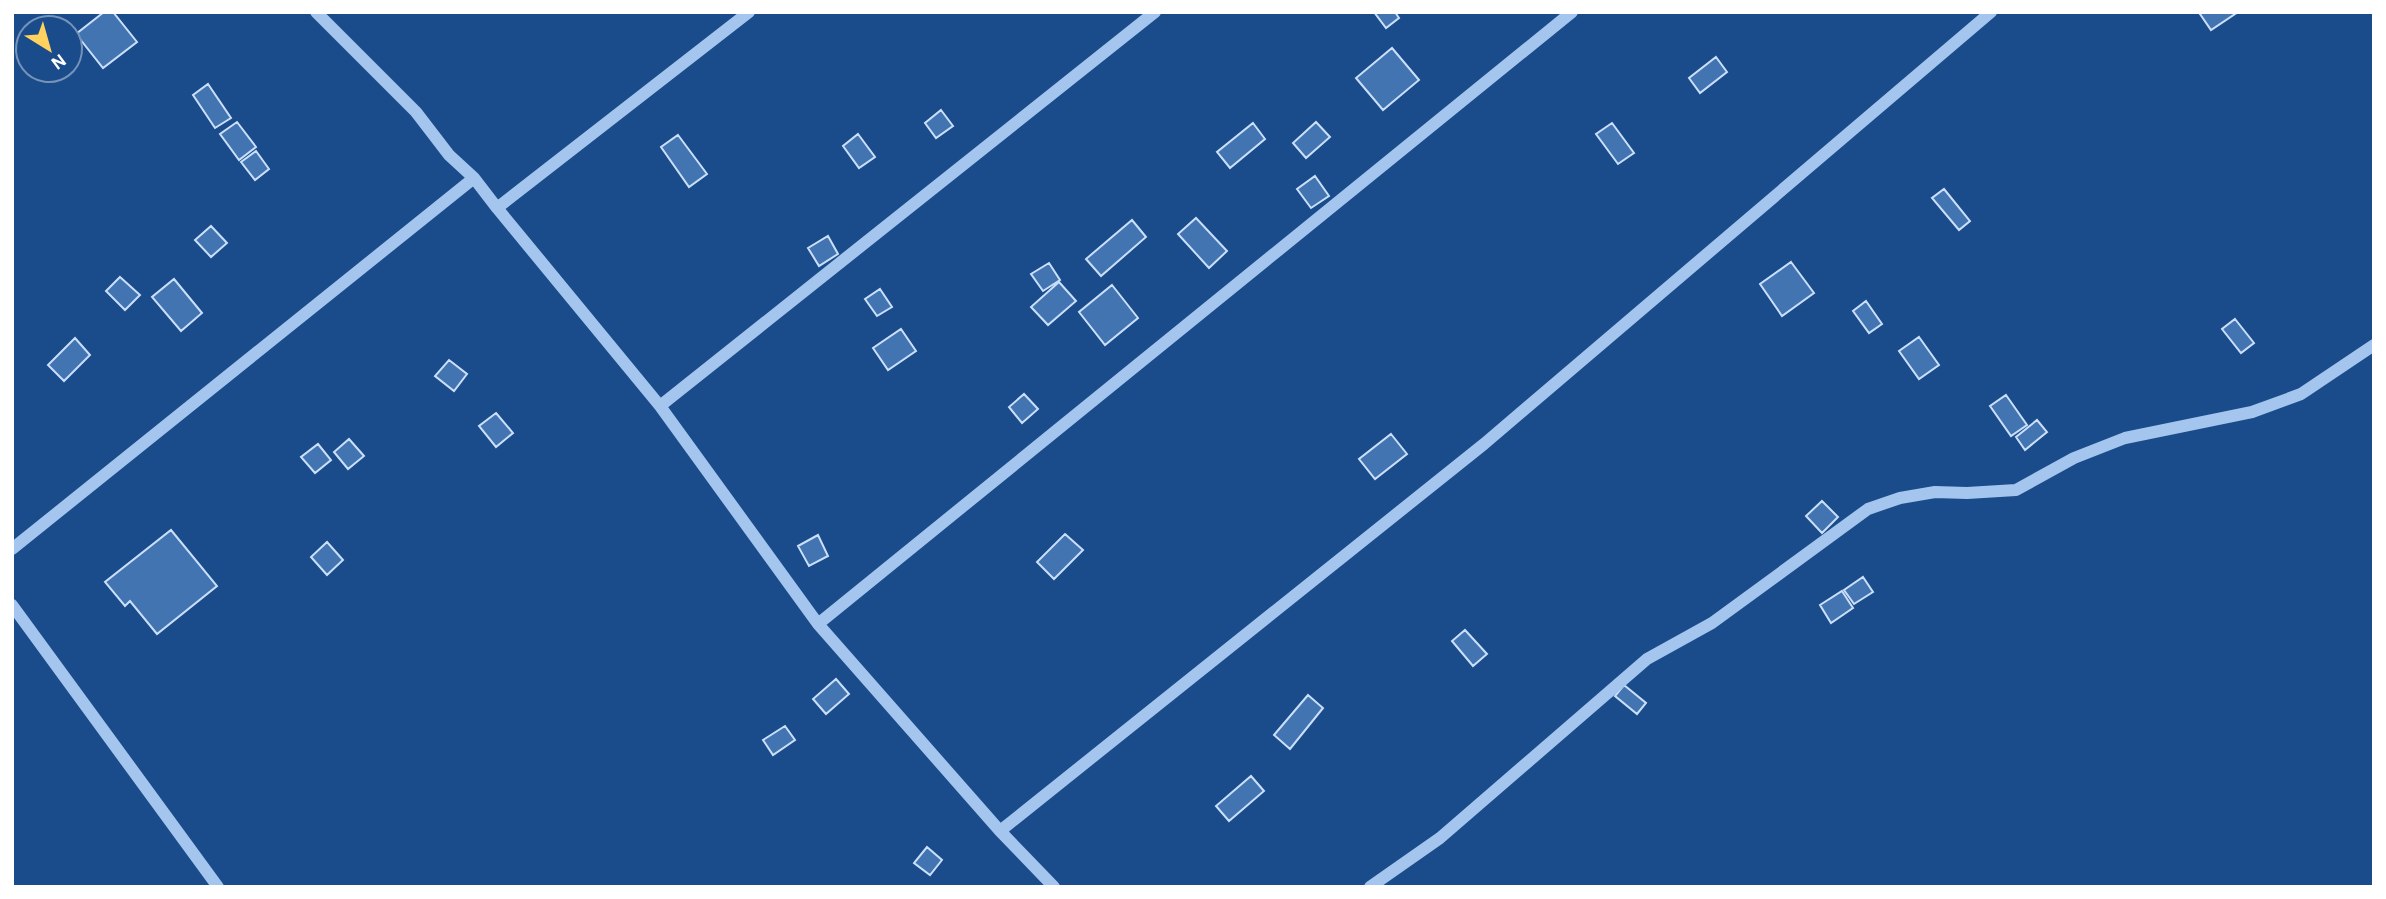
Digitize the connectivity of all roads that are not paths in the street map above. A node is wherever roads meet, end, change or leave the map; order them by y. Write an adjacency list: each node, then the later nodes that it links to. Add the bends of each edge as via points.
1 (316, 12): 6 (street)
2 (749, 12): 7 (street)
3 (1155, 12): 9 (street)
4 (1572, 12): 12 (street)
5 (1991, 12): 13 (street, via 1484,444)
6 (474, 178): 7 (street); 10 (street)
7 (497, 208): 9 (street)
8 (2374, 345): 16 (street, via 2301,394 2252,412 2125,438 2074,458 2016,490 1935,492 1868,509 1713,623 1647,659 1440,838)
9 (660, 406): 12 (street)
10 (12, 549)
11 (12, 605): 14 (street)
12 (818, 624): 13 (street)
13 (1000, 831): 15 (street)
14 (218, 887)
15 (1054, 887)
16 (1370, 887)

